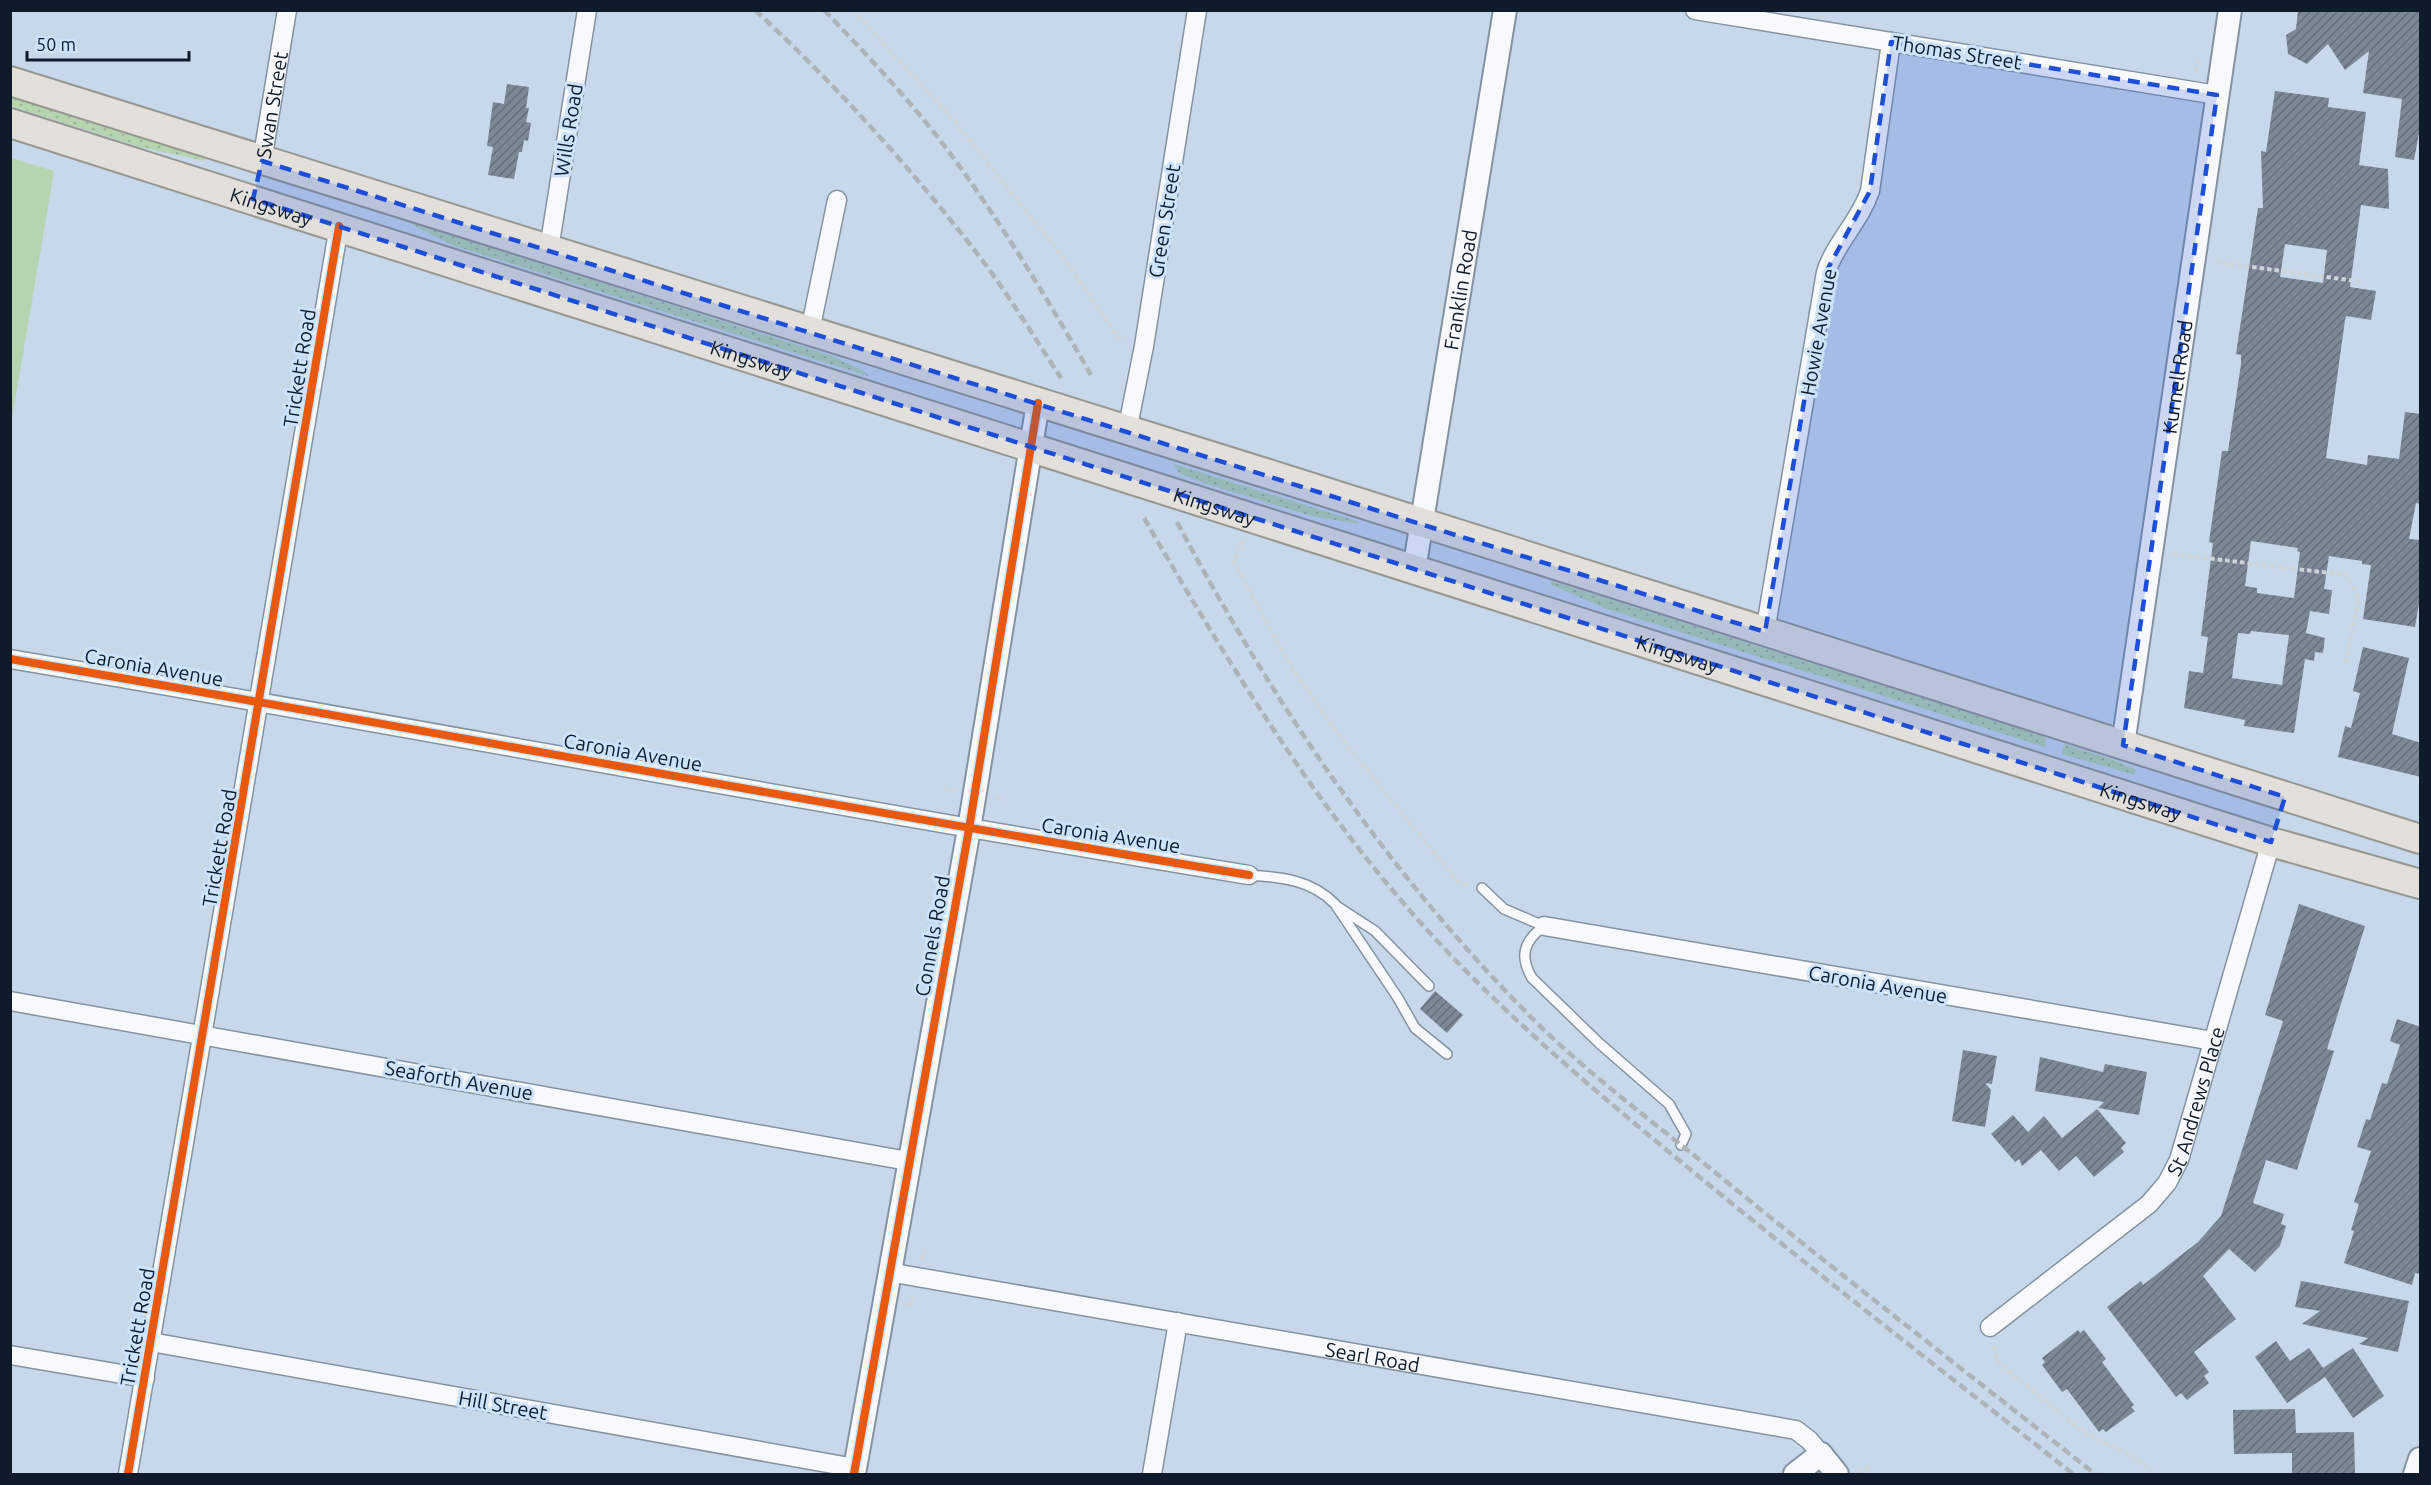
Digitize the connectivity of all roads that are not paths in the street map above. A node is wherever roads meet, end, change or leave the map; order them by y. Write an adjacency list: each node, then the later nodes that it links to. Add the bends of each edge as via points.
1 (287, 10): 11 (street, Swan Street)
2 (587, 10): 15 (street, Wills Road)
3 (1197, 10): 18 (street, Green Street)
4 (1505, 10): 20 (street, Franklin Road)
5 (1695, 10): 7 (street, Thomas Street)
6 (2230, 10): 9 (street, Kurnell Road)
7 (1891, 42): 9 (street, Thomas Street); 22 (street, Howie Avenue, via 1870,191 1826,272)
8 (10, 81): 11 (main road, Kingsway)
9 (2217, 95): 25 (street, Kurnell Road)
10 (10, 123): 12 (main road, Kingsway)
11 (262, 161): 12 (main road, Swan Street); 15 (main road, Kingsway)
12 (253, 199): 14 (main road, Kingsway)
13 (837, 200): 16 (street)
14 (339, 226): 19 (main road, Kingsway); 24 (street, Trickett Road)
15 (549, 249): 16 (main road, Kingsway)
16 (810, 331): 17 (main road, Kingsway)
17 (1038, 403): 18 (main road, Kingsway); 19 (street, Connels Road)
18 (1127, 431): 20 (main road, Kingsway)
19 (1031, 449): 21 (main road, Kingsway); 27 (street, Connels Road)
20 (1422, 525): 21 (street, Franklin Road); 22 (main road, Kingsway)
21 (1414, 570): 29 (main road, Kingsway)
22 (1765, 632): 25 (main road, Kingsway)
23 (10, 659): 24 (street, Caronia Avenue)
24 (261, 701): 27 (street, Caronia Avenue); 37 (street, Trickett Road)
25 (2123, 745): 26 (main road, Kingsway)
26 (2285, 797): 28 (main road, Kingsway); 29 (main road, St Andrews Place)
27 (969, 829): 30 (street, Caronia Avenue); 41 (street, Connels Road)
28 (2421, 839)
29 (2271, 842): 31 (main road, Kingsway); 38 (street, St Andrews Place)
30 (1249, 875): 33 (lane, via 1274,876 1315,887)
31 (2421, 884)
32 (1482, 888): 34 (lane, via 1504,909)
33 (1335, 904): 35 (lane, via 1375,931); 39 (lane, via 1415,1028)
34 (1544, 926): 38 (street, Caronia Avenue); 40 (lane, via 1525,946 1526,967 1532,978 1669,1104 1686,1134)
35 (1429, 986)
36 (10, 1001): 37 (street, Seaforth Avenue)
37 (204, 1035): 41 (street, Seaforth Avenue); 45 (street, Trickett Road)
38 (2213, 1041): 44 (street, St Andrews Place, via 2179,1160 2167,1183 2149,1204)
39 (1448, 1054)
40 (1681, 1144)
41 (908, 1161): 42 (street, Connels Road)
42 (888, 1272): 43 (street, Searl Road); 50 (street, Connels Road)
43 (1178, 1322): 48 (street, Searl Road, via 1796,1430); 52 (street)
44 (1990, 1327)
45 (151, 1342): 47 (street, Trickett Road); 50 (street, Hill Street)
46 (10, 1355): 47 (street)
47 (145, 1378): 51 (street, Trickett Road)
48 (1821, 1454): 53 (street); 54 (street, Searl Road)
49 (2421, 1459): 55 (street)
50 (854, 1471)
51 (128, 1474)
52 (1152, 1474)
53 (1795, 1474)
54 (1837, 1474)
55 (2415, 1474)

